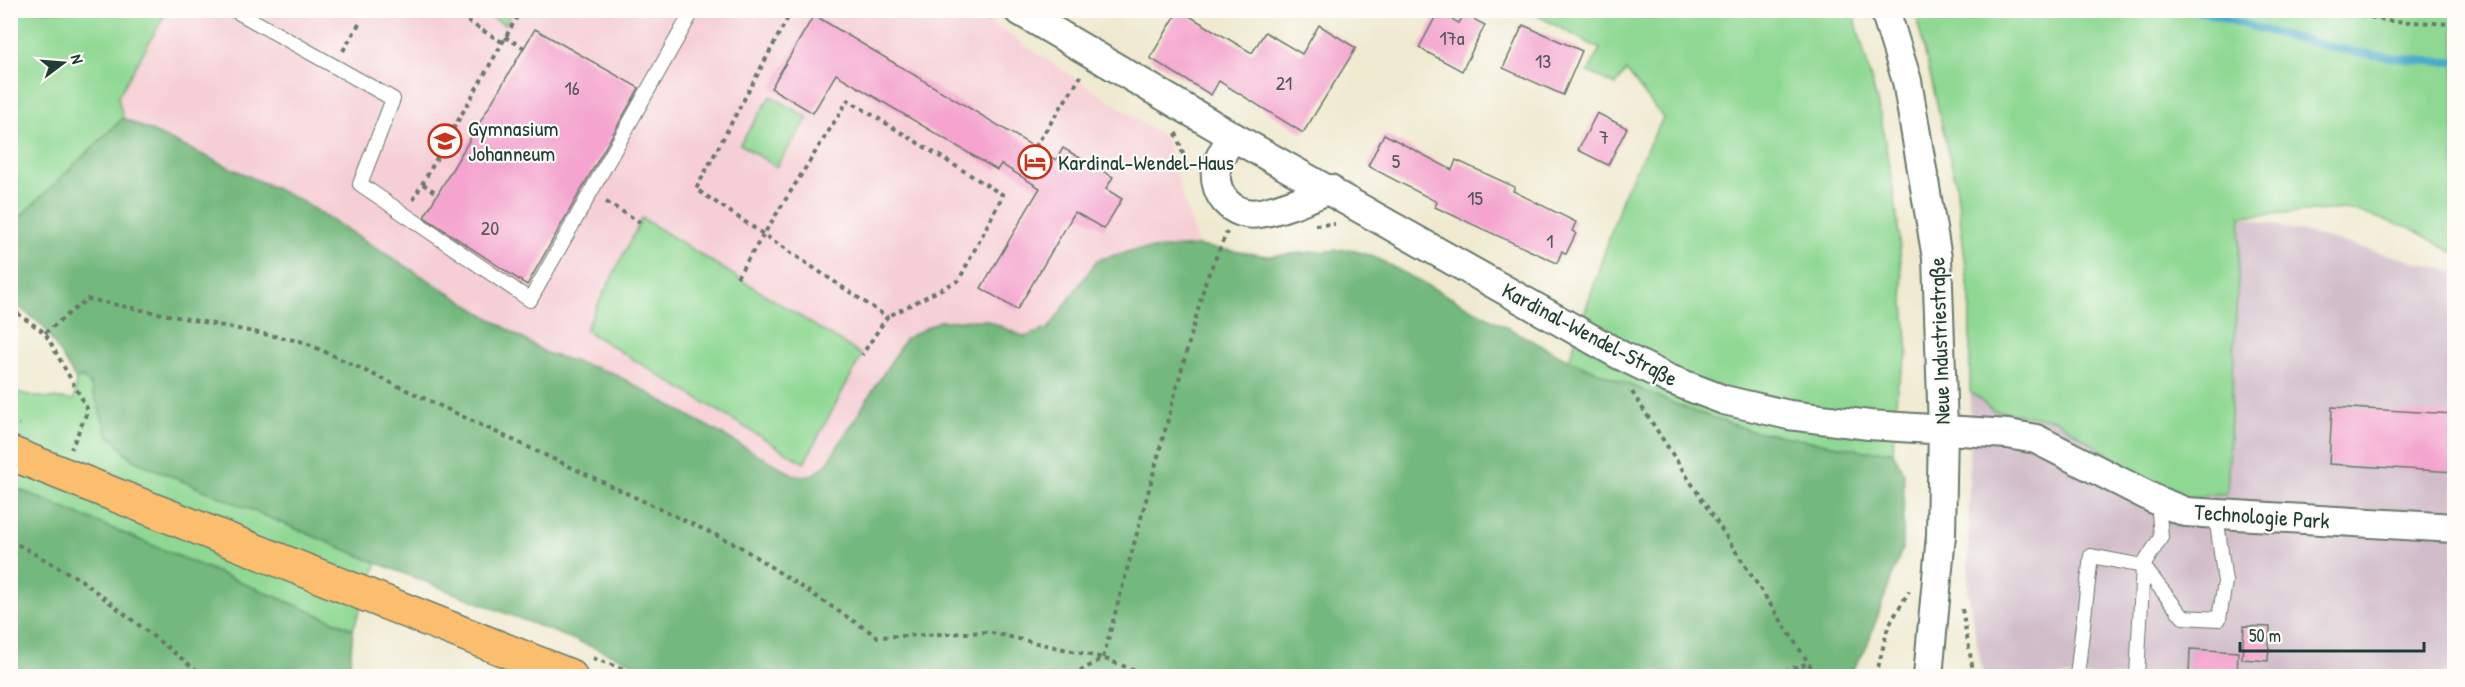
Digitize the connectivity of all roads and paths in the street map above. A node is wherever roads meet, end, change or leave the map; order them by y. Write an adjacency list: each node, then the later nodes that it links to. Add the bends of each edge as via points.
1 (16, 10): 10 (path)
2 (234, 10): 15 (lane)
3 (521, 10): 13 (path)
4 (693, 10): 21 (lane)
5 (792, 10): 26 (path, via 696,189)
6 (1018, 10): 17 (street, Kardinal-Wendel-Straße)
7 (1885, 10): 33 (street, Neue Industriestraße, via 1907,81 1937,258)
8 (2335, 10): 12 (path, via 2390,21)
9 (452, 12): 13 (path)
10 (10, 20)
11 (361, 21): 15 (path)
12 (2454, 24)
13 (504, 40): 14 (path); 19 (path)
14 (524, 48)
15 (334, 66): 24 (lane, via 393,99 360,184)
16 (1083, 73): 18 (path)
17 (1232, 136): 20 (street, Kardinal-Wendel-Straße); 23 (street, via 1216,167 1216,187 1225,203)
18 (1035, 147)
19 (423, 184): 22 (path); 24 (path)
20 (1330, 189): 23 (street, via 1285,207 1258,214); 32 (street, Kardinal-Wendel-Straße)
21 (590, 192): 24 (lane, via 530,300); 25 (path)
22 (438, 194)
23 (1243, 213): 43 (path, via 1226,233 1206,280)
24 (405, 215)
25 (640, 222)
26 (765, 235): 27 (path); 29 (path); 29 (path, via 848,100 1003,195 959,280)
27 (737, 277)
28 (10, 308): 30 (path)
29 (887, 317): 31 (path)
30 (45, 333): 35 (path, via 88,410 71,447); 43 (path, via 87,299 304,342 739,546 878,637 988,632)
31 (862, 355)
32 (1620, 355): 33 (street, Kardinal-Wendel-Straße, via 1724,400 1869,425); 44 (path, via 1615,365)
33 (1943, 429): 36 (street, Technologie Park, via 2036,439); 52 (street, Neue Industriestraße, via 1941,535)
34 (10, 453): 35 (main road)
35 (72, 479): 46 (main road)
36 (2158, 501): 37 (street, Technologie Park, via 2186,512); 40 (lane, via 2161,537)
37 (2216, 515): 38 (street, Technologie Park); 40 (lane, via 2225,582 2219,619 2183,617)
38 (2454, 528)
39 (10, 540): 45 (path, via 81,580)
40 (2143, 566): 54 (lane, via 2091,556); 55 (lane)
41 (1911, 586): 51 (path, via 1888,627)
42 (1962, 607): 53 (path)
43 (1103, 658): 47 (path); 48 (path)
44 (1809, 663): 49 (path); 50 (path)
45 (204, 676)
46 (570, 676)
47 (1072, 676)
48 (1148, 676)
49 (1767, 676)
50 (1817, 676)
51 (1876, 676)
52 (1928, 676)
53 (1974, 676)
54 (2077, 676)
55 (2137, 676)

